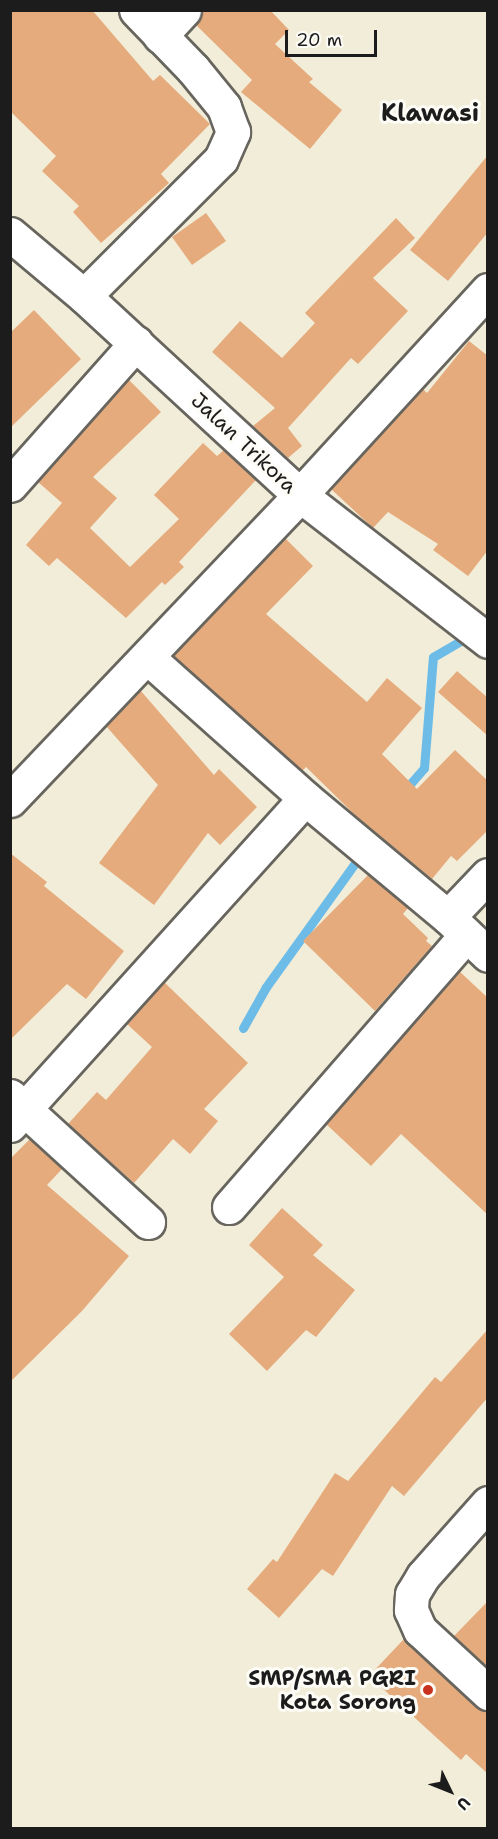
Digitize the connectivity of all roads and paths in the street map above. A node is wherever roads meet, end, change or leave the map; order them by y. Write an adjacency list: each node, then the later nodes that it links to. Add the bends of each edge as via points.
1 (136, 10): 3 (street)
2 (184, 10): 3 (street)
3 (160, 36): 6 (street, via 194,69 224,107 233,132 220,159)
4 (10, 234): 6 (street, Jalan Trikora)
5 (488, 290): 9 (street)
6 (84, 296): 7 (street, Jalan Trikora)
7 (136, 343): 8 (street); 9 (street, Jalan Trikora)
8 (10, 484)
9 (300, 495): 10 (street, Jalan Trikora); 11 (street)
10 (488, 642)
11 (147, 657): 12 (street); 13 (street)
12 (305, 798): 15 (street); 16 (street)
13 (10, 800)
14 (488, 875): 15 (street)
15 (467, 936): 17 (street)
16 (16, 1109): 18 (street)
17 (230, 1207)
18 (148, 1222)
19 (488, 1503): 20 (street, via 423,1576 412,1594 411,1610 420,1630)
20 (488, 1693)

